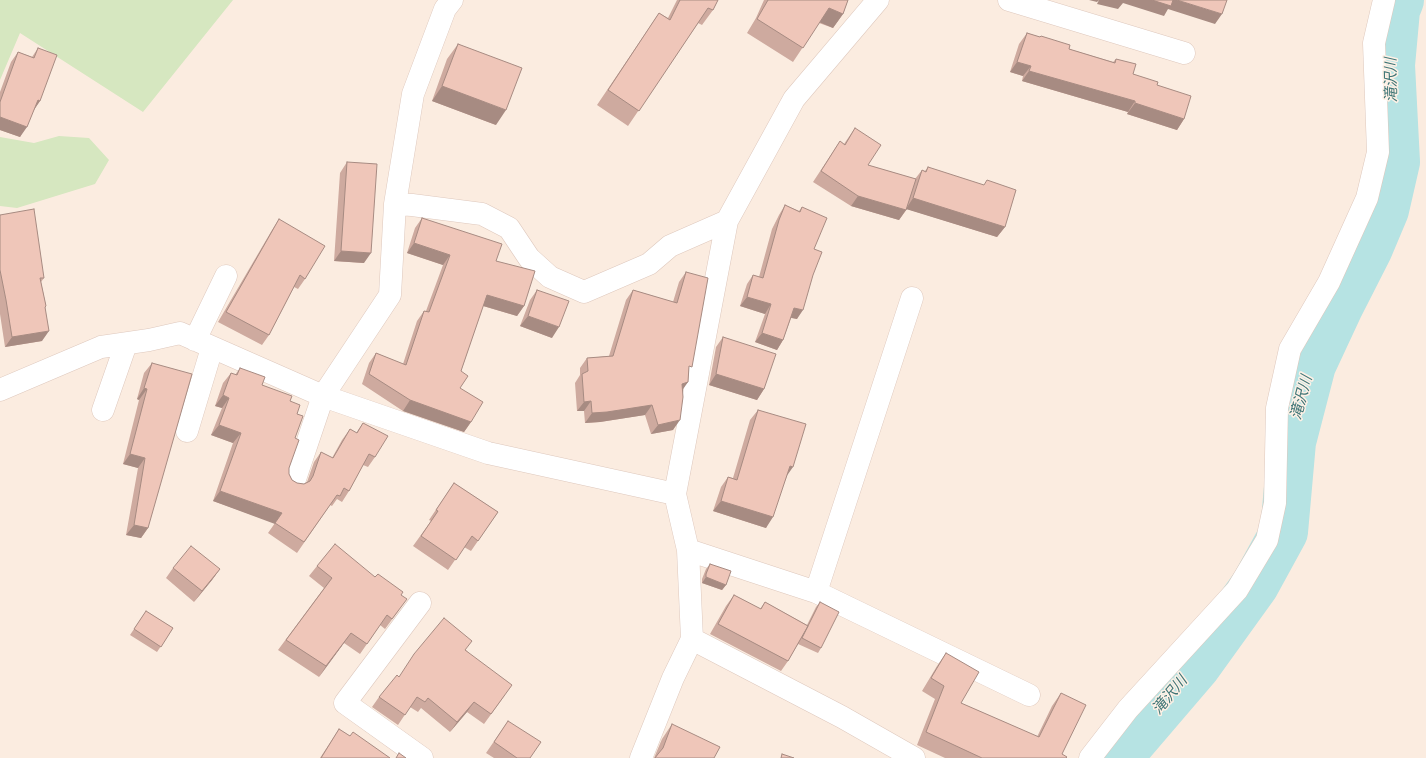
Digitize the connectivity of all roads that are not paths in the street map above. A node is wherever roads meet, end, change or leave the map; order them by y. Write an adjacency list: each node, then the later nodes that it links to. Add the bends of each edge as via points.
1 (452, 0): 6 (street, via 444,9 413,94)
2 (878, 0): 7 (street, via 794,99)
3 (1009, 0): 5 (street)
4 (1384, 0): 26 (street, via 1374,43 1378,152 1367,198 1329,282 1290,349 1277,408 1275,503 1267,540 1237,590 1128,709)
5 (1184, 52)
6 (395, 204): 7 (street, via 482,214 509,228 529,258 550,277 584,292 649,264 670,246); 13 (street, via 390,295)
7 (728, 220): 17 (street)
8 (226, 276): 11 (street)
9 (912, 298): 19 (street)
10 (126, 344): 11 (street, via 180,333); 12 (street, via 101,347); 14 (street)
11 (203, 344): 13 (street); 15 (street)
12 (0, 390)
13 (323, 396): 16 (street); 17 (street, via 488,453)
14 (104, 410)
15 (187, 431)
16 (294, 482)
17 (675, 494): 18 (street)
18 (688, 550): 19 (street); 21 (street)
19 (816, 592): 22 (street)
20 (420, 603): 23 (street, via 345,704)
21 (692, 639): 24 (street, via 673,678); 25 (street, via 842,717)
22 (1029, 695)
23 (422, 758)
24 (641, 758)
25 (914, 758)
26 (1090, 758)

